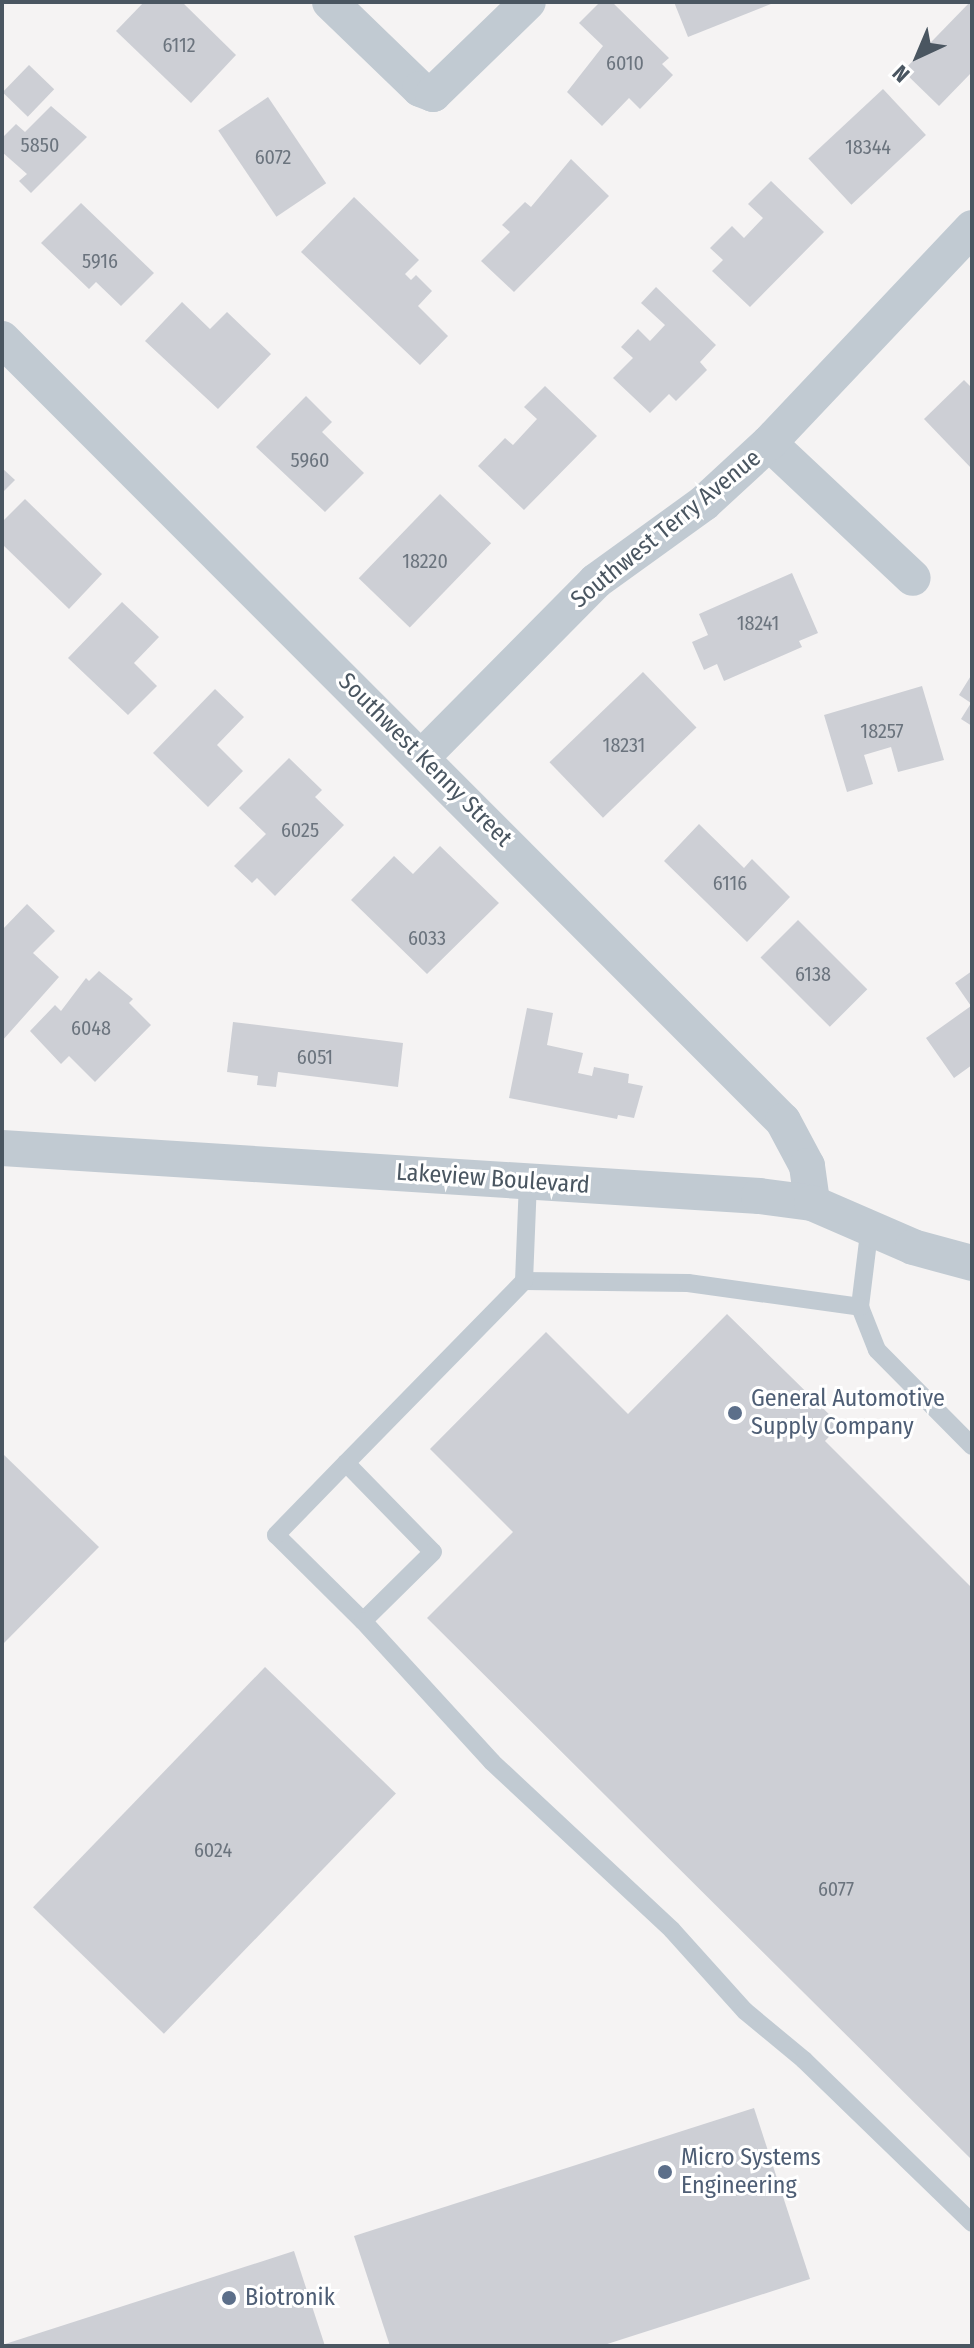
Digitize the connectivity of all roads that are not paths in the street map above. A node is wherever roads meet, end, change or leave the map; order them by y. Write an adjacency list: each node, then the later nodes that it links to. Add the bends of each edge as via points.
1 (330, 2): 2 (street, via 420,89 433,94)
2 (528, 2)
3 (972, 228): 5 (street, Southwest Terry Avenue)
4 (2, 339): 7 (street, Southwest Kenny Street)
5 (769, 443): 6 (street); 7 (street, Southwest Terry Avenue, via 704,503 596,581)
6 (913, 578)
7 (422, 757): 10 (street, Southwest Kenny Street, via 783,1121 807,1166)
8 (2, 1148): 9 (street, Lakeview Boulevard)
9 (528, 1181): 10 (street, Lakeview Boulevard); 13 (lane)
10 (812, 1203): 11 (street, Lakeview Boulevard)
11 (870, 1225): 12 (street, Lakeview Boulevard, via 913,1247); 14 (lane)
12 (972, 1263)
13 (524, 1281): 14 (lane, via 688,1283); 16 (lane)
14 (860, 1307): 15 (lane, via 877,1350)
15 (972, 1446)
16 (346, 1463): 17 (lane, via 433,1552); 17 (lane, via 276,1535)
17 (363, 1621): 18 (lane, via 492,1762 672,1930 745,2011 804,2060)
18 (972, 2223)

